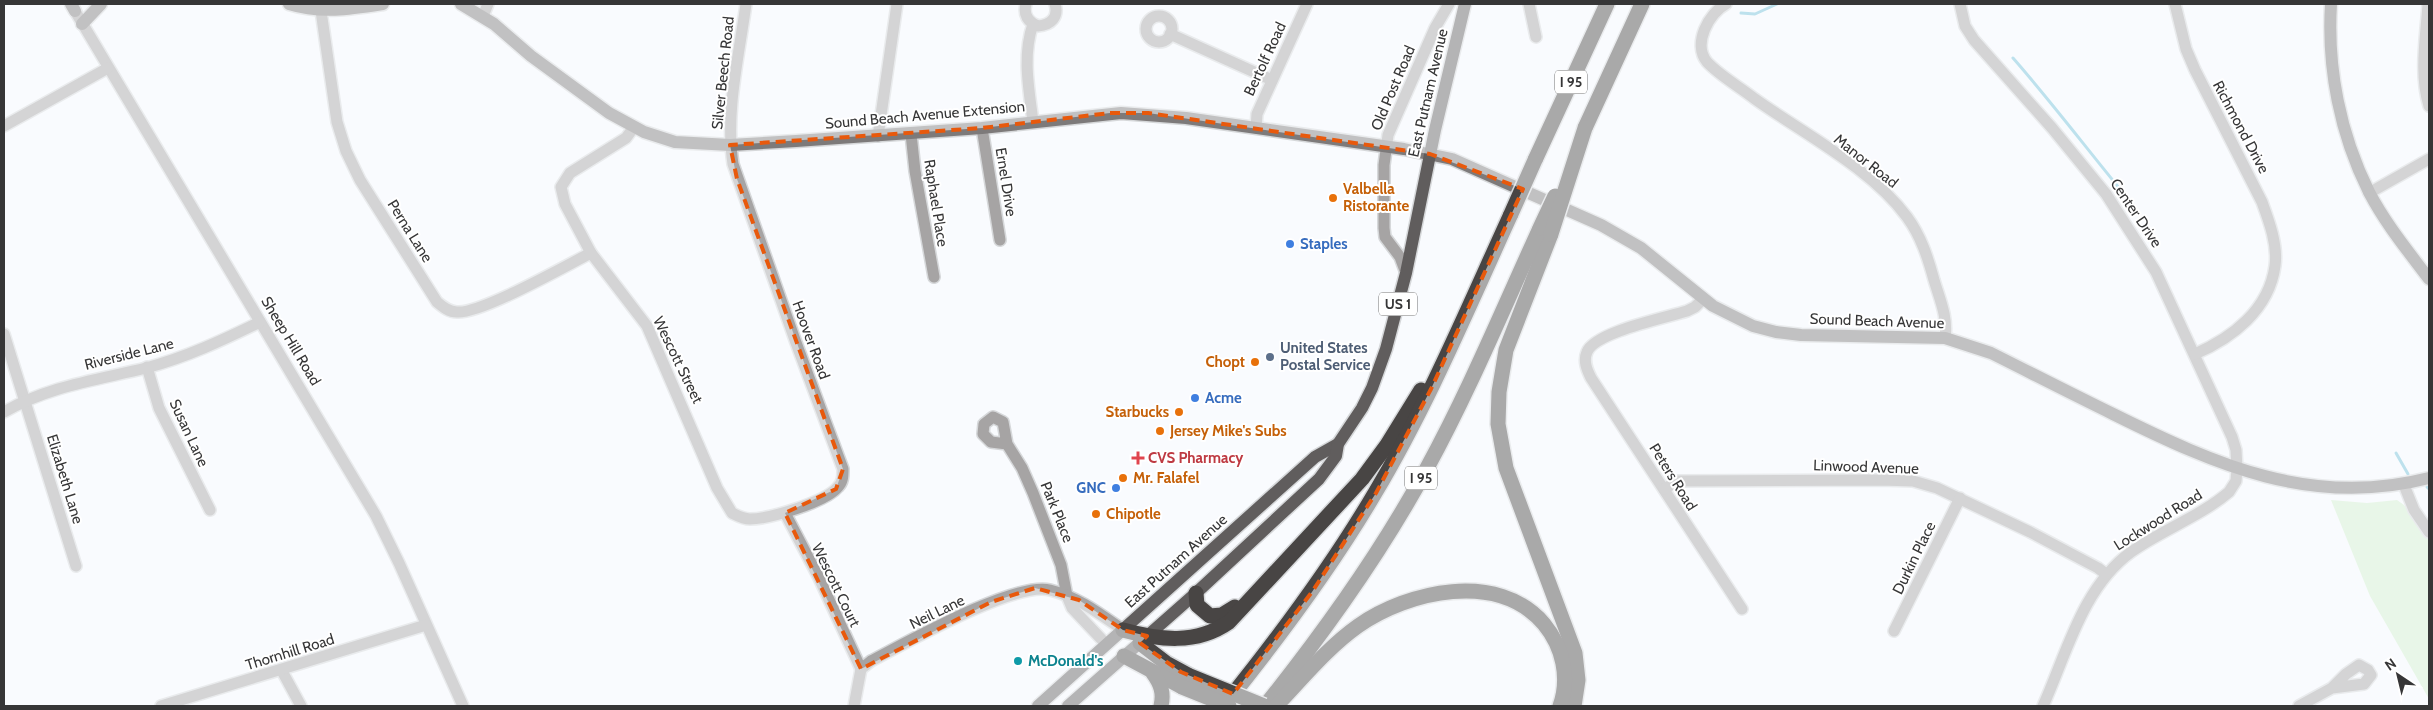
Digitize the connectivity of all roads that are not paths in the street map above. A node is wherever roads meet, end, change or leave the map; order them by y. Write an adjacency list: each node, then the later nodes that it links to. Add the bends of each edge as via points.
1 (101, 4): 24 (street)
2 (289, 4): 21 (street)
3 (383, 4): 21 (street, via 351,9)
4 (461, 4): 23 (street, Sound Beach Avenue Extension)
5 (488, 4): 23 (street)
6 (746, 4): 38 (street, Silver Beech Road)
7 (897, 4): 37 (street)
8 (1026, 4): 25 (street, via 1025,14)
9 (1055, 4): 25 (street, via 1057,12 1050,23)
10 (1308, 4): 29 (street, Bertolf Road)
11 (1449, 4): 39 (street, Old Post Road, via 1397,112)
12 (1465, 4): 40 (main road, East Putnam Avenue / US 1)
13 (1529, 4): 27 (street)
14 (1606, 4): 50 (highway, I 95, bridge)
15 (1642, 4): 43 (highway, I 95, bridge, via 1585,128)
16 (1726, 4): 53 (street, Manor Road, via 1707,25 1701,45 1707,61 1737,86 1867,177 1906,217 1917,233 1930,266 1947,322)
17 (1960, 4): 54 (street, Center Drive, via 1965,26 1979,46 2052,128 2119,211 2156,272)
18 (2175, 4): 54 (street, Richmond Drive, via 2186,49 2195,70 2270,222 2275,265 2266,295 2234,334)
19 (2331, 4): 42 (street, via 2331,50 2336,91 2350,147)
20 (2428, 4): 30 (street, via 2424,68)
21 (320, 7): 45 (street, Perna Lane, via 337,122 346,151 360,180 437,302 455,312 469,311)
22 (73, 8): 24 (street, Sheep Hill Road)
23 (483, 16): 33 (street, Sound Beach Avenue Extension, via 558,77)
24 (82, 24): 28 (street, Sheep Hill Road)
25 (1033, 24): 31 (street, via 1027,56)
26 (1170, 34): 29 (street)
27 (1536, 36)
28 (108, 68): 32 (street); 51 (street, Sheep Hill Road)
29 (1272, 80): 35 (street, Bertolf Road, via 1257,114)
30 (2429, 106)
31 (1033, 122): 34 (street, Sound Beach Avenue Extension); 35 (street, Sound Beach Avenue Extension, via 1081,115 1132,113)
32 (4, 126)
33 (634, 127): 38 (street, Sound Beach Avenue Extension, via 675,142); 45 (street, Wescott Street, via 626,138 570,173 560,187 565,204)
34 (982, 128): 36 (street, Sound Beach Avenue Extension); 44 (street, Ernel Drive)
35 (1256, 128): 39 (street, Sound Beach Avenue Extension)
36 (911, 134): 37 (street, Sound Beach Avenue Extension); 47 (street, Raphael Place)
37 (878, 136): 38 (street, Sound Beach Avenue Extension)
38 (730, 145): 66 (street, Hoover Road, via 738,179 843,469 842,482 833,492)
39 (1386, 146): 40 (street, Sound Beach Avenue Extension); 46 (street, Old Post Road, via 1384,228)
40 (1430, 154): 46 (main road, East Putnam Avenue / US 1); 49 (street, Sound Beach Avenue, via 1452,159 1514,185 1622,236)
41 (2429, 159): 42 (street)
42 (2369, 193): 48 (street)
43 (1545, 231): 94 (highway, I 95, via 1408,502 1345,602); 97 (highway, via 1506,350 1498,424 1506,468 1575,654 1578,680)
44 (1000, 240)
45 (591, 253): 66 (street, Wescott Street, via 647,326 729,509 739,517 750,519)
46 (1406, 273): 59 (main road, East Putnam Avenue / US 1, via 1378,373 1362,408)
47 (934, 277)
48 (2429, 279)
49 (1703, 299): 53 (street, Sound Beach Avenue, via 1738,320 1776,332); 63 (street, Peters Road, via 1695,308 1603,338 1592,345 1585,359 1591,378)
50 (1464, 318): 68 (highway, via 1375,462); 92 (highway, I 95, via 1414,424 1355,526 1288,624)
51 (260, 322): 55 (street, Riverside Lane, via 210,347); 74 (street, Sheep Hill Road, via 376,516)
52 (4, 334): 56 (street, Elizabeth Lane)
53 (1945, 338): 60 (street, Sound Beach Avenue, via 1991,353 2160,437)
54 (2195, 354): 60 (street, Center Drive, via 2232,437)
55 (147, 367): 56 (street, Riverside Lane, via 64,385); 65 (street, Susan Lane, via 159,408)
56 (25, 401): 57 (street, Riverside Lane); 69 (street, Elizabeth Lane)
57 (4, 412)
58 (1007, 444): 72 (street, Park Place, via 1022,468 1061,565)
59 (1338, 444): 71 (main road, East Putnam Avenue / US 1, via 1336,456 1319,478); 75 (main road, East Putnam Avenue / US 1, via 1315,457)
60 (2237, 470): 62 (street, Sound Beach Avenue, via 2307,485 2362,488); 70 (street, Lockwood Road, via 2236,481 2226,495 2150,539)
61 (2429, 478): 62 (street, Sound Beach Avenue)
62 (2404, 485): 67 (street, via 2414,510)
63 (1664, 489): 64 (street, Linwood Avenue, via 1678,481 1881,480 1925,484); 73 (street, Peters Road)
64 (1960, 498): 70 (street, Linwood Avenue); 76 (street, Durkin Place)
65 (210, 510)
66 (785, 513): 80 (street, Wescott Court)
67 (2429, 532)
68 (1283, 565): 71 (highway, via 1222,616 1214,617 1203,612 1196,601); 77 (highway, via 1221,628 1188,638)
69 (76, 566)
70 (2106, 574): 98 (street, Lockwood Road, via 2088,603)
71 (1196, 593): 77 (main road, East Putnam Avenue / US 1)
72 (1067, 596): 75 (street, via 1079,600); 78 (street, Park Place, via 1072,608); 80 (street, Neil Lane, via 1035,588 1010,594)
73 (1742, 609)
74 (426, 625): 81 (street, Thornhill Road); 87 (street, Sheep Hill Road)
75 (1123, 630): 77 (highway); 78 (main road, East Putnam Avenue / US 1)
76 (1894, 631)
77 (1144, 640): 79 (main road, East Putnam Avenue / US 1); 83 (highway)
78 (1106, 644): 79 (main road, Park Place); 89 (main road, East Putnam Avenue / US 1)
79 (1124, 656): 82 (highway); 90 (main road, East Putnam Avenue / US 1)
80 (860, 669): 88 (street)
81 (282, 671): 85 (street, Thornhill Road); 86 (street)
82 (1153, 673): 83 (highway); 91 (highway, via 1162,688)
83 (1186, 682): 93 (highway, bridge); 94 (highway, bridge)
84 (2332, 688): 99 (street)
85 (161, 706)
86 (302, 706)
87 (463, 706)
88 (854, 706)
89 (1038, 706)
90 (1068, 706)
91 (1161, 706)
92 (1224, 706)
93 (1229, 706)
94 (1264, 706)
95 (1276, 706): 96 (highway, via 1332,648 1365,622 1414,600 1464,592 1506,598 1543,623 1554,638 1563,663 1565,681)
96 (1560, 706)
97 (1574, 706)
98 (2043, 706)
99 (2299, 706)

